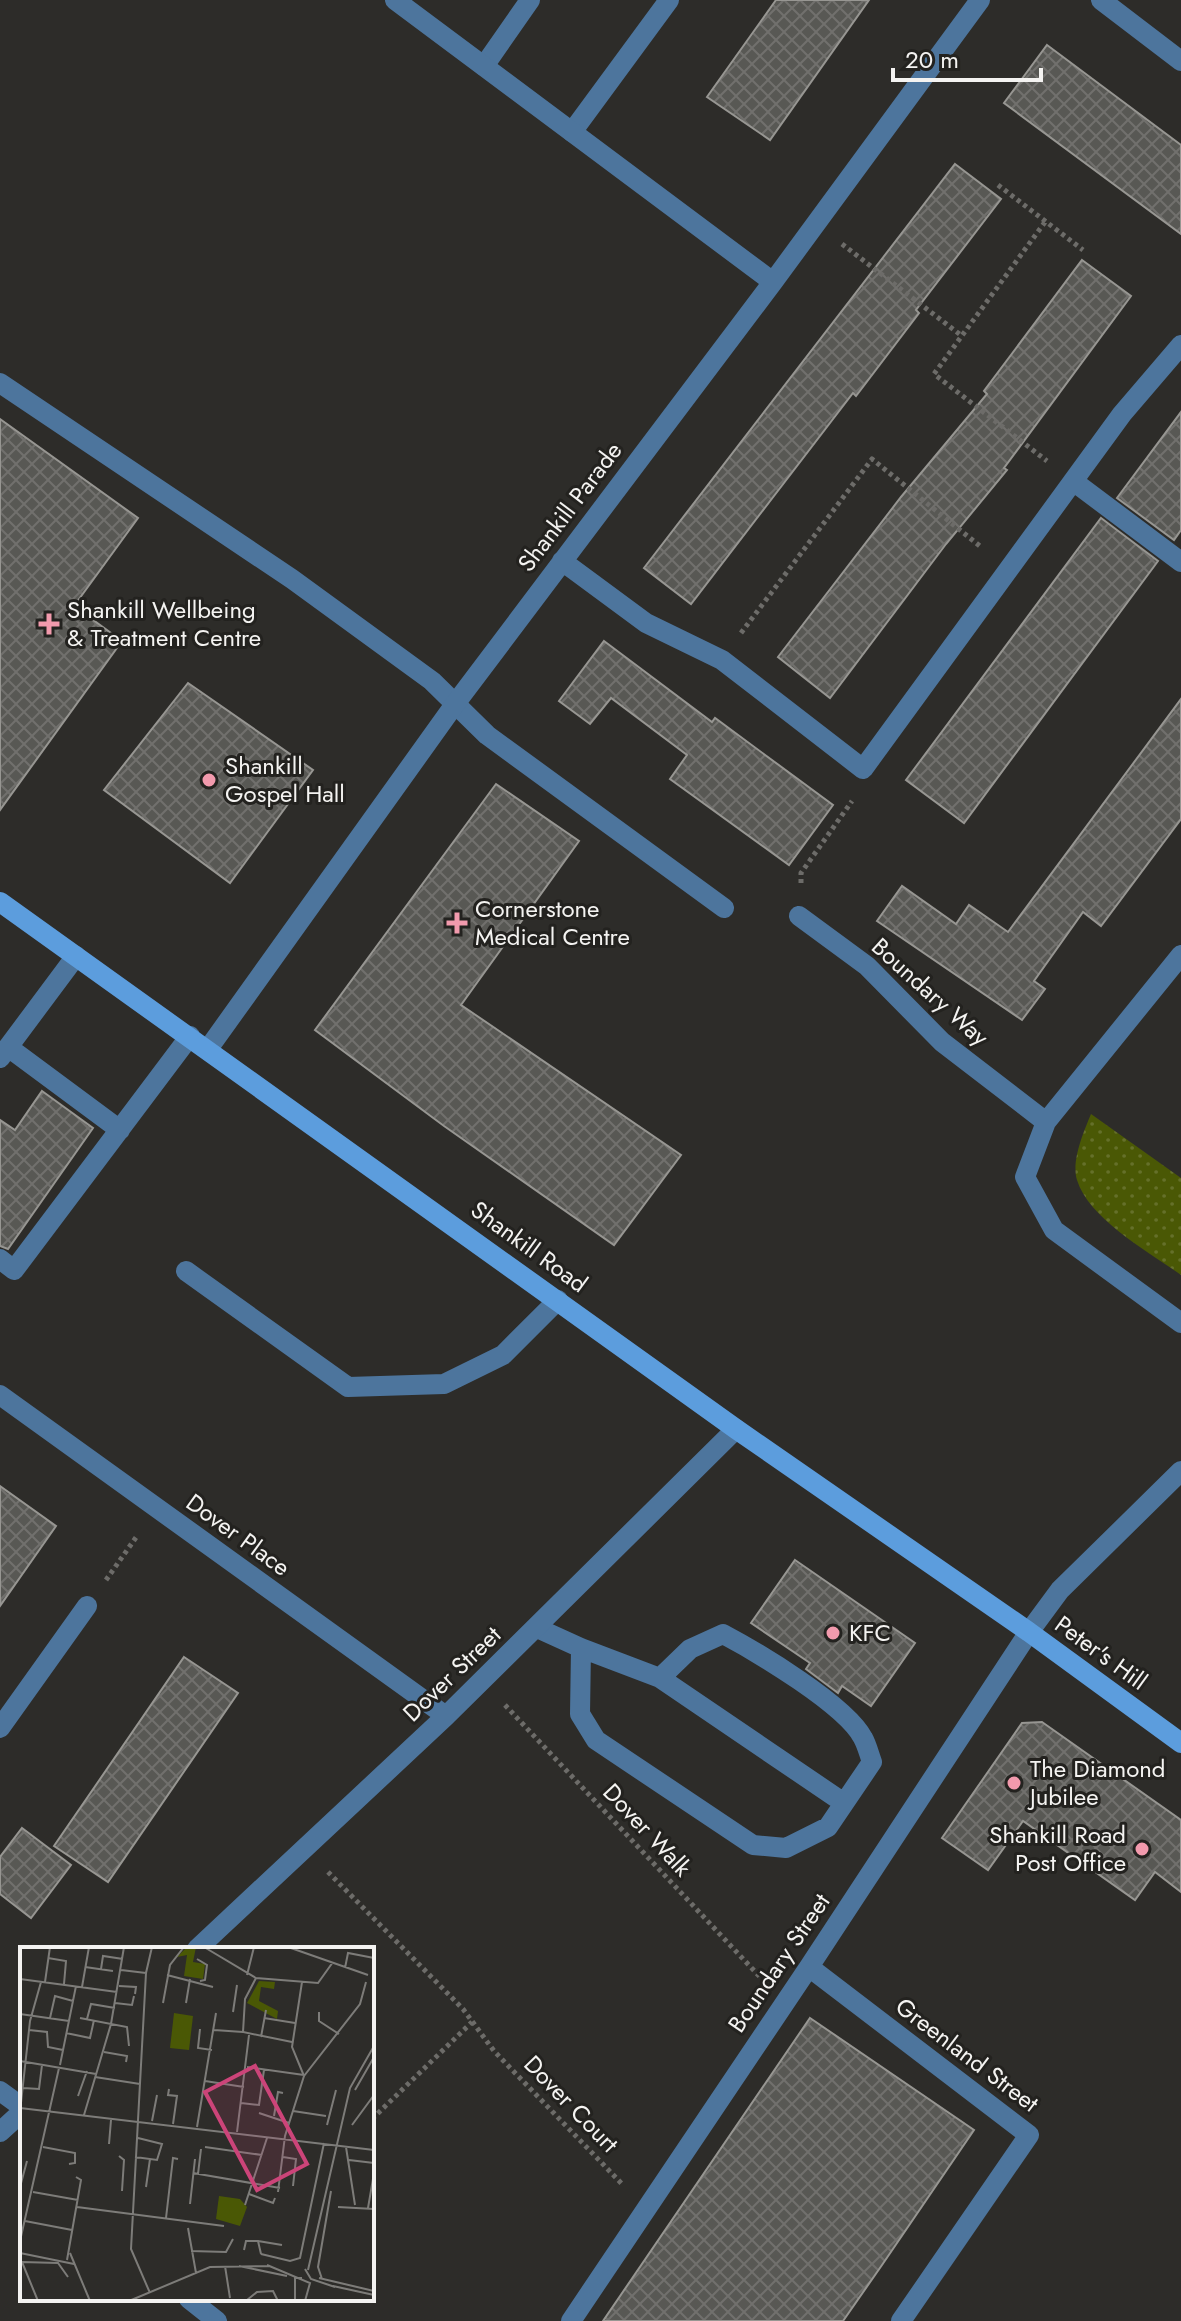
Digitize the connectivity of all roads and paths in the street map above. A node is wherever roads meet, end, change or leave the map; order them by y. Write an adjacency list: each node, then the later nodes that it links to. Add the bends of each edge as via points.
1 (395, 0): 7 (street)
2 (530, 0): 7 (street)
3 (669, 0): 8 (street)
4 (980, 0): 11 (street, Shankill Parade)
5 (1101, 0): 6 (street)
6 (1181, 61)
7 (484, 66): 8 (street)
8 (572, 132): 13 (street)
9 (998, 185): 10 (path)
10 (1045, 222): 12 (path); 14 (path)
11 (815, 224): 13 (street, Shankill Parade); 14 (path)
12 (1083, 250)
13 (773, 282): 18 (street, Shankill Parade)
14 (962, 336): 17 (path, via 934,374)
15 (1181, 345): 17 (street)
16 (0, 383): 22 (street, via 292,579 432,681)
17 (1073, 481): 19 (street); 20 (street)
18 (562, 561): 21 (street, via 646,623); 22 (street, Shankill Parade)
19 (1181, 562)
20 (1008, 570): 21 (path, via 872,459); 23 (street)
21 (722, 660): 23 (street)
22 (455, 704): 25 (street, via 487,735); 30 (street, Shankill Parade)
23 (863, 769): 26 (path, via 850,806 801,873)
24 (0, 902): 28 (main road, Shankill Road)
25 (724, 908)
26 (799, 916): 32 (street, Boundary Way, via 867,966 942,1042)
27 (1181, 955): 32 (street)
28 (76, 956): 29 (main road, Shankill Road); 31 (street)
29 (190, 1036): 30 (main road, Shankill Road); 33 (street)
30 (208, 1049): 36 (main road, Shankill Road)
31 (4, 1053): 33 (street)
32 (1046, 1122): 37 (street, via 1025,1177 1054,1230)
33 (120, 1130): 34 (street, via 14,1270)
34 (0, 1259)
35 (186, 1271): 36 (street, via 348,1387 444,1384 503,1355)
36 (558, 1300): 39 (main road, Shankill Road)
37 (1181, 1323)
38 (0, 1395): 41 (street, Dover Place)
39 (736, 1429): 43 (street, Dover Street); 44 (main road, Shankill Road)
40 (1181, 1471): 44 (street, Boundary Street, via 1060,1590)
41 (157, 1508): 42 (path); 48 (street, Dover Place)
42 (87, 1606): 49 (street)
43 (537, 1628): 45 (street); 47 (street, Dover Street)
44 (1029, 1632): 50 (main road, Peter's Hill); 54 (street, Boundary Street)
45 (581, 1648): 46 (street); 51 (street, via 580,1714 596,1740 753,1845 786,1848 828,1827)
46 (660, 1678): 51 (street); 51 (street, via 690,1649 723,1634 761,1654 841,1712 863,1737 872,1762)
47 (483, 1681): 48 (street, Dover Street); 55 (path, Dover Walk)
48 (446, 1716): 52 (street, Dover Street)
49 (0, 1728)
50 (1181, 1743)
51 (844, 1803)
52 (305, 1848): 53 (street, Dover Street); 56 (path, Dover Court)
53 (199, 1947)
54 (809, 1967): 55 (street, Boundary Street); 66 (street, Greenland Street, via 1029,2135)
55 (785, 2003): 62 (street, Boundary Street)
56 (472, 2022): 60 (path); 62 (path, Dover Court)
57 (0, 2091): 58 (street)
58 (20, 2107)
59 (20, 2111): 61 (street)
60 (374, 2117)
61 (0, 2132)
62 (646, 2209): 65 (street, Boundary Street)
63 (192, 2301): 64 (street)
64 (217, 2321)
65 (571, 2321)
66 (901, 2321)

